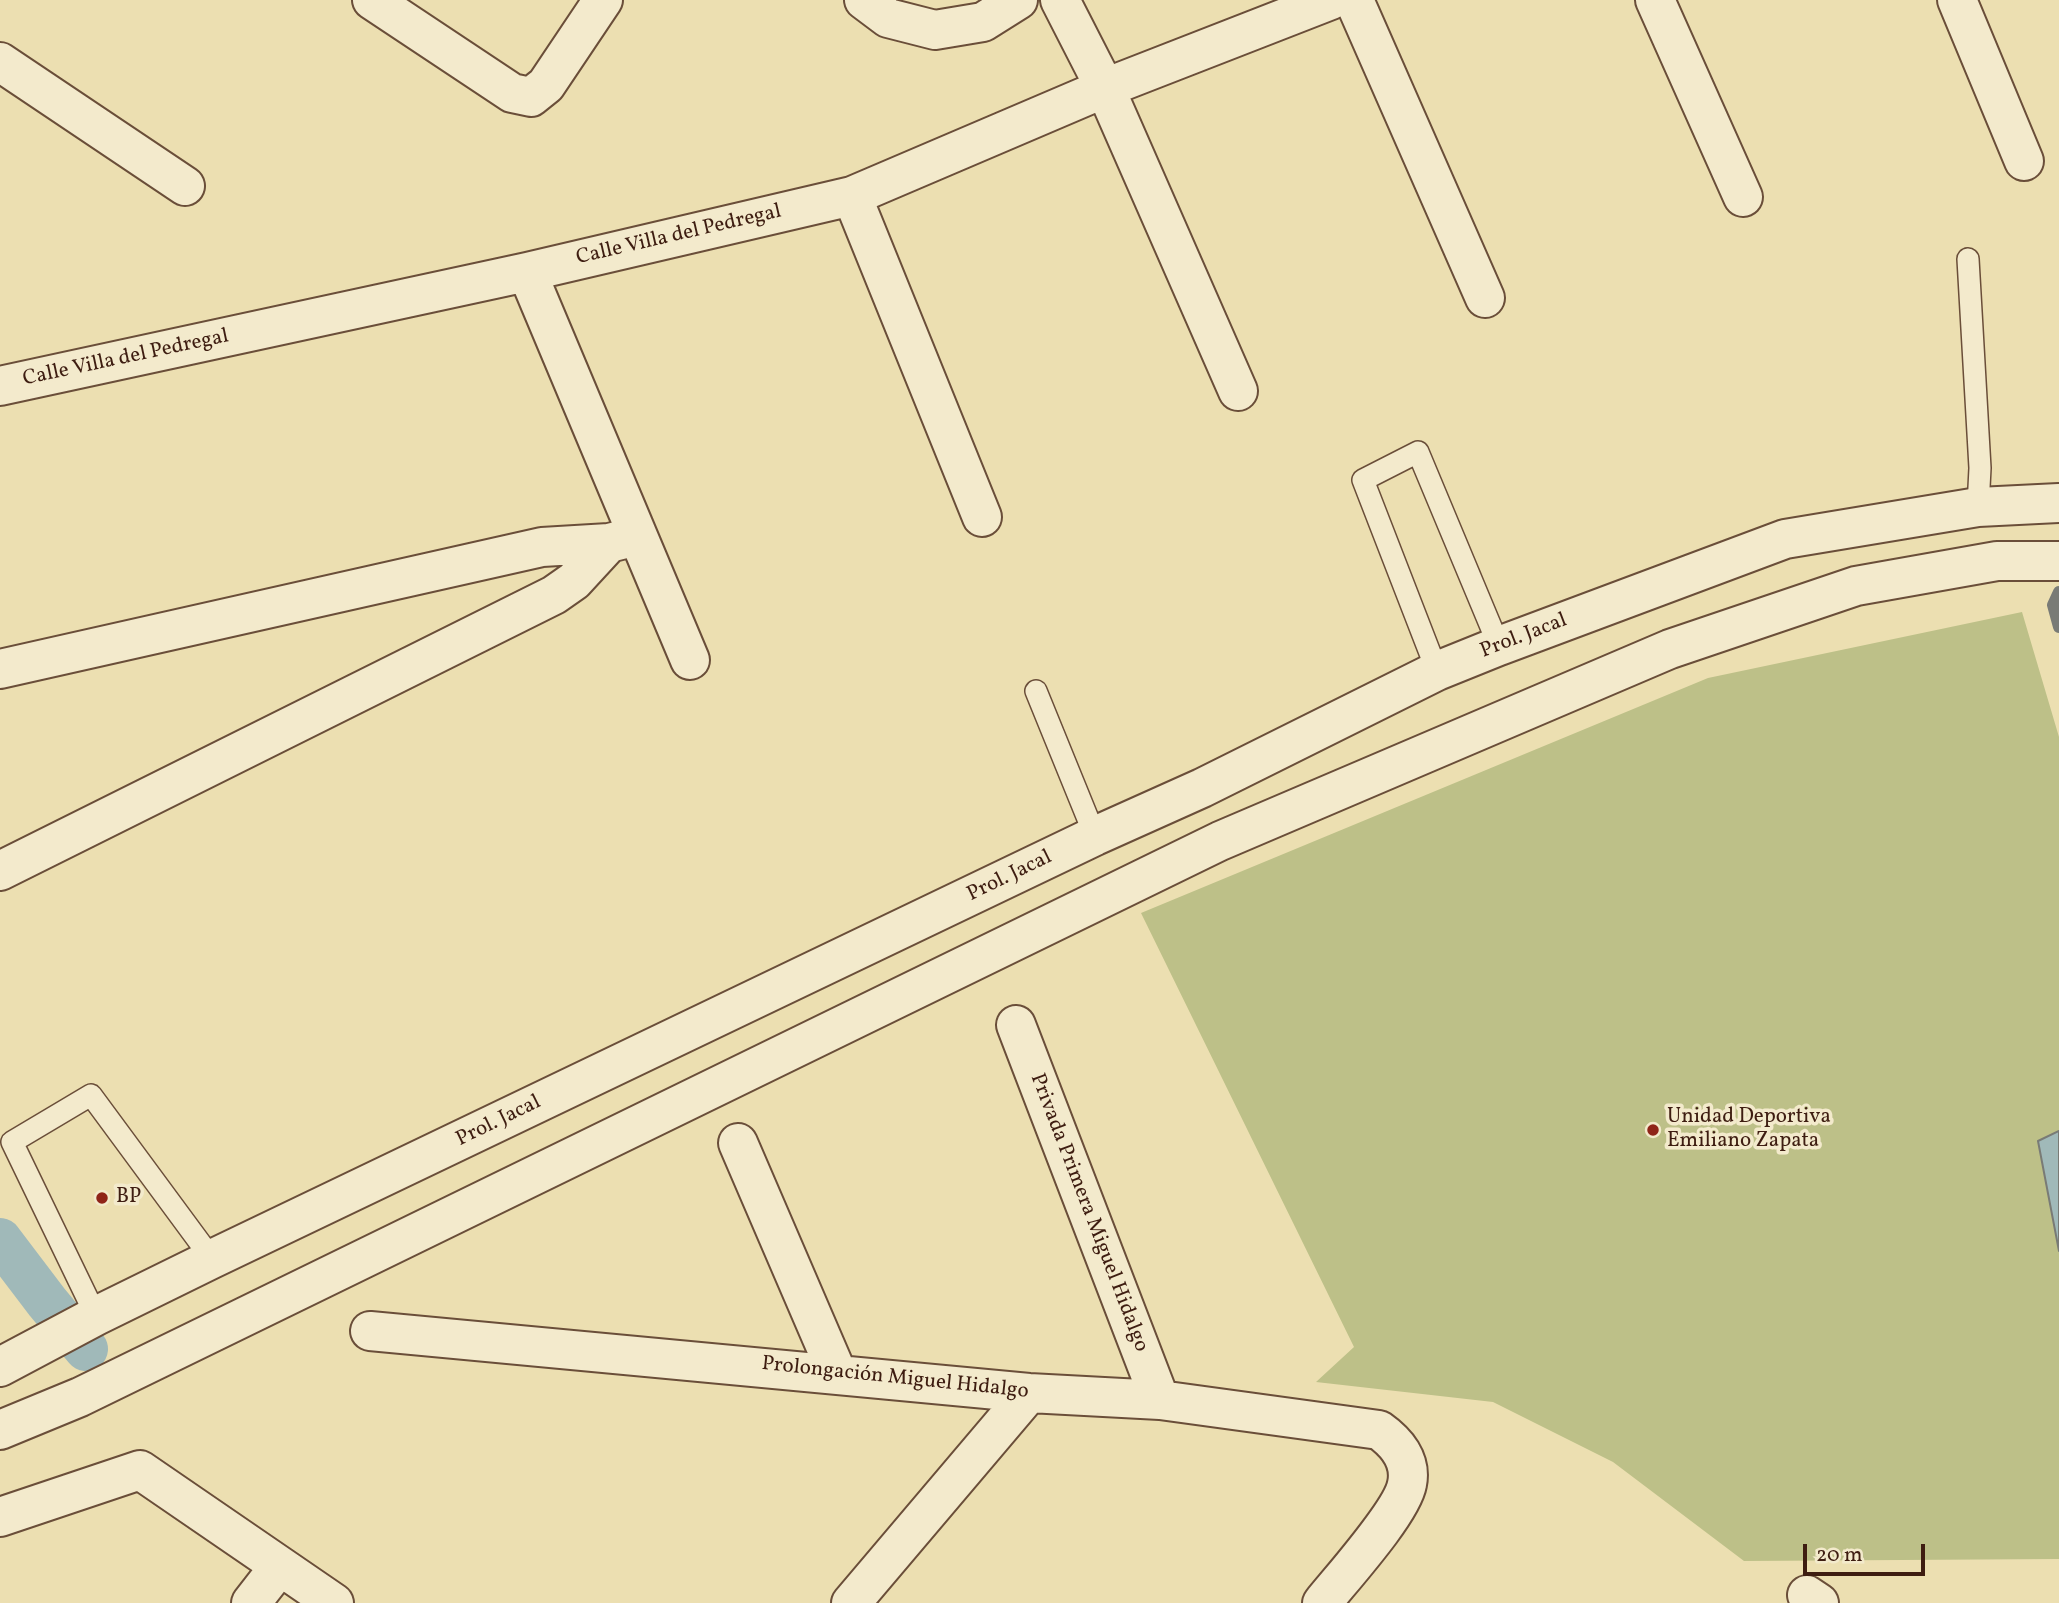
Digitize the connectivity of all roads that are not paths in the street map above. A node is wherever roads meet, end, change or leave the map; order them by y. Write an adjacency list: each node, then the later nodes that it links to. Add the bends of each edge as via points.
1 (372, 0): 2 (street, via 512,93 531,97 546,85)
2 (603, 0)
3 (864, 0): 4 (street, via 888,18 935,30 983,22)
4 (1018, 0)
5 (1060, 0): 11 (street)
6 (1331, 0): 11 (street, Calle Villa del Pedregal)
7 (1354, 0): 18 (street)
8 (1655, 0): 15 (street)
9 (1956, 0): 12 (street)
10 (6, 73): 13 (street)
11 (1105, 88): 14 (street, Calle Villa del Pedregal); 20 (street)
12 (2024, 161)
13 (185, 186)
14 (852, 196): 17 (street, Calle Villa del Pedregal); 23 (street)
15 (1743, 197)
16 (1968, 259): 22 (lane, via 1980,468)
17 (527, 272): 19 (street, Calle Villa del Pedregal); 24 (street)
18 (1485, 298)
19 (0, 386)
20 (1238, 391)
21 (2059, 503): 22 (street, Prol. Jacal)
22 (1978, 507): 26 (street, Prol. Jacal, via 1785,539)
23 (982, 517)
24 (623, 540): 27 (street); 28 (street, via 542,547); 34 (street, via 554,595)
25 (2059, 561): 33 (street, via 1997,561 1856,586 1670,649)
26 (1499, 646): 29 (street, Prol. Jacal); 29 (lane, via 1418,452 1363,480)
27 (690, 660)
28 (0, 669)
29 (1437, 671): 31 (street, Prol. Jacal)
30 (1036, 691): 32 (lane)
31 (1202, 788): 32 (street, Prol. Jacal); 33 (street)
32 (1096, 836): 37 (street, Prol. Jacal)
33 (1220, 841): 44 (street, via 80,1397)
34 (0, 872)
35 (1016, 1025): 43 (street, Privada Primera Miguel Hidalgo)
36 (738, 1143): 41 (street)
37 (212, 1259): 38 (street, Prol. Jacal); 38 (lane, via 91,1095 12,1142)
38 (96, 1316): 40 (street, Prol. Jacal)
39 (370, 1331): 41 (street, Prolongación Miguel Hidalgo)
40 (0, 1367)
41 (837, 1373): 42 (street, Prolongación Miguel Hidalgo)
42 (1029, 1393): 43 (street, Prolongación Miguel Hidalgo); 49 (street)
43 (1160, 1401): 50 (street, Prolongación Miguel Hidalgo, via 1379,1430 1395,1442 1405,1459 1408,1483 1399,1505)
44 (0, 1430)
45 (0, 1517): 46 (street, via 140,1470)
46 (279, 1567): 47 (street); 48 (street)
47 (251, 1603)
48 (334, 1603)
49 (852, 1603)
50 (1322, 1603)

